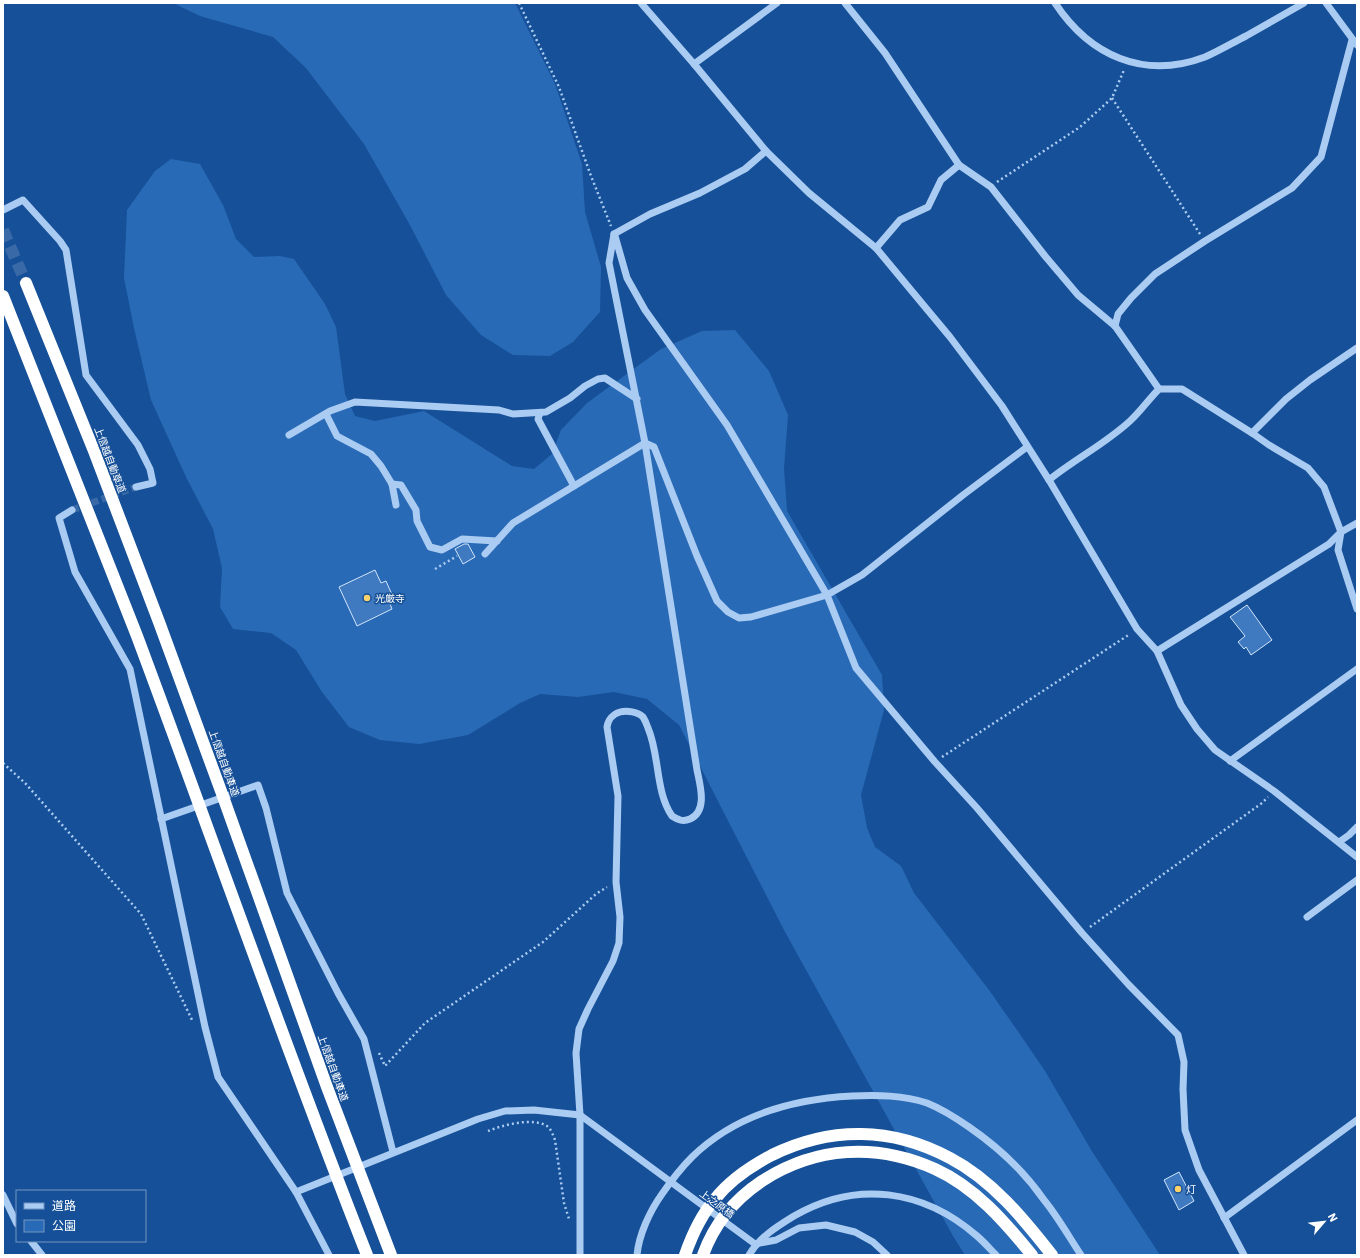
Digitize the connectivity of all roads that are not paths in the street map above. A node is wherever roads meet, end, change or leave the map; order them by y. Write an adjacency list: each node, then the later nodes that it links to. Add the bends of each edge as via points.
1 (641, 3): 8 (street)
2 (777, 3): 8 (street)
3 (846, 3): 10 (street, via 885,53)
4 (1055, 3): 5 (street, via 1065,18 1090,43 1128,62 1148,65 1167,65 1204,57)
5 (1304, 3)
6 (1326, 3): 7 (street)
7 (1354, 43): 16 (street, via 1321,157 1292,188 1155,274 1118,314)
8 (694, 64): 9 (street)
9 (766, 151): 12 (street, via 745,169); 13 (street, via 810,193)
10 (959, 165): 13 (street, via 941,180 928,208 900,220); 16 (street, via 991,187 1078,296)
11 (3, 210): 29 (street, via 23,200 66,250 86,375 138,445 150,469 152,483)
12 (614, 234): 19 (street, via 609,263); 36 (street, via 627,278 645,310 727,425)
13 (876, 248): 25 (street, via 950,337 1002,406)
14 (26, 283): 60 (highway, 上信越自動車道, via 159,622 327,1087)
15 (3, 296): 59 (highway, via 131,622)
16 (1115, 326): 18 (street)
17 (1357, 348): 22 (street, via 1286,399)
18 (1159, 389): 22 (street, via 1182,389); 26 (street, via 1130,421)
19 (637, 399): 20 (street, via 605,378 598,379 570,398); 24 (street)
20 (540, 413): 21 (street, via 513,414 499,410 355,402); 28 (street, via 538,419)
21 (326, 414): 23 (street); 27 (street, via 337,436 371,454)
22 (1252, 432): 33 (street, via 1308,468 1324,487)
23 (289, 435)
24 (645, 443): 28 (street); 36 (street, via 654,447 717,601 728,612 739,618 751,617); 47 (street, via 701,802 696,816 688,820 681,821 672,816 663,795 652,736 643,717 626,711 611,718 607,727 618,796 616,882 620,917 619,942 613,961 579,1029 576,1053)
25 (1027, 446): 26 (street); 36 (street, via 862,575)
26 (1049, 480): 38 (street, via 1137,629)
27 (392, 484): 30 (street); 34 (street, via 401,485 416,510 417,521 430,547 442,550 462,539)
28 (574, 486): 34 (street, via 512,523)
29 (136, 487)
30 (396, 505)
31 (72, 510): 41 (street, via 59,518 75,572 130,669)
32 (1357, 523): 33 (street)
33 (1341, 532): 37 (street, via 1338,550); 38 (street, via 1329,544)
34 (497, 541): 35 (street)
35 (485, 554)
36 (827, 595): 53 (street, via 856,668 1082,933 1178,1035 1184,1062 1186,1130 1198,1170)
37 (1357, 609)
38 (1157, 651): 40 (street, via 1181,705 1215,750)
39 (1357, 669): 40 (street)
40 (1230, 761): 43 (street, via 1274,791)
41 (164, 818): 49 (street, via 258,785 287,893 364,1039); 51 (street, via 205,1027 218,1077)
42 (1357, 827): 43 (street)
43 (1339, 842): 44 (street)
44 (1357, 856)
45 (1357, 880): 46 (street)
46 (1307, 917)
47 (580, 1115): 49 (street, via 534,1110 505,1111); 50 (street, 上之原橋); 61 (street)
48 (1357, 1120): 53 (street)
49 (391, 1153): 51 (street)
50 (673, 1184): 56 (street, 上之原橋); 62 (street, via 652,1210 644,1227); 70 (street, via 692,1157 713,1139 757,1114 782,1106 816,1100 871,1095 899,1096 926,1103 951,1114 1000,1151 1022,1172 1044,1200)
51 (296, 1192): 58 (street)
52 (3, 1195): 54 (street)
53 (1224, 1218): 71 (street)
54 (16, 1222)
55 (32, 1242): 57 (street)
56 (755, 1244): 65 (street); 66 (street, via 776,1240 799,1228 826,1225 855,1232 873,1242); 67 (street, via 782,1223 822,1203 844,1196 888,1194 931,1206 977,1236)
57 (42, 1255)
58 (329, 1255)
59 (367, 1255)
60 (391, 1255)
61 (580, 1255)
62 (637, 1255)
63 (685, 1255): 69 (highway, via 701,1218 714,1199 745,1171 786,1148 809,1140 858,1133 906,1140 950,1158 973,1172 1028,1224)
64 (703, 1255): 68 (highway, via 725,1214 738,1199 773,1174 805,1160 832,1153 874,1152 894,1155 936,1170 956,1182 996,1214)
65 (749, 1255)
66 (887, 1255)
67 (996, 1255)
68 (1032, 1255)
69 (1052, 1255)
70 (1081, 1255)
71 (1244, 1255)

